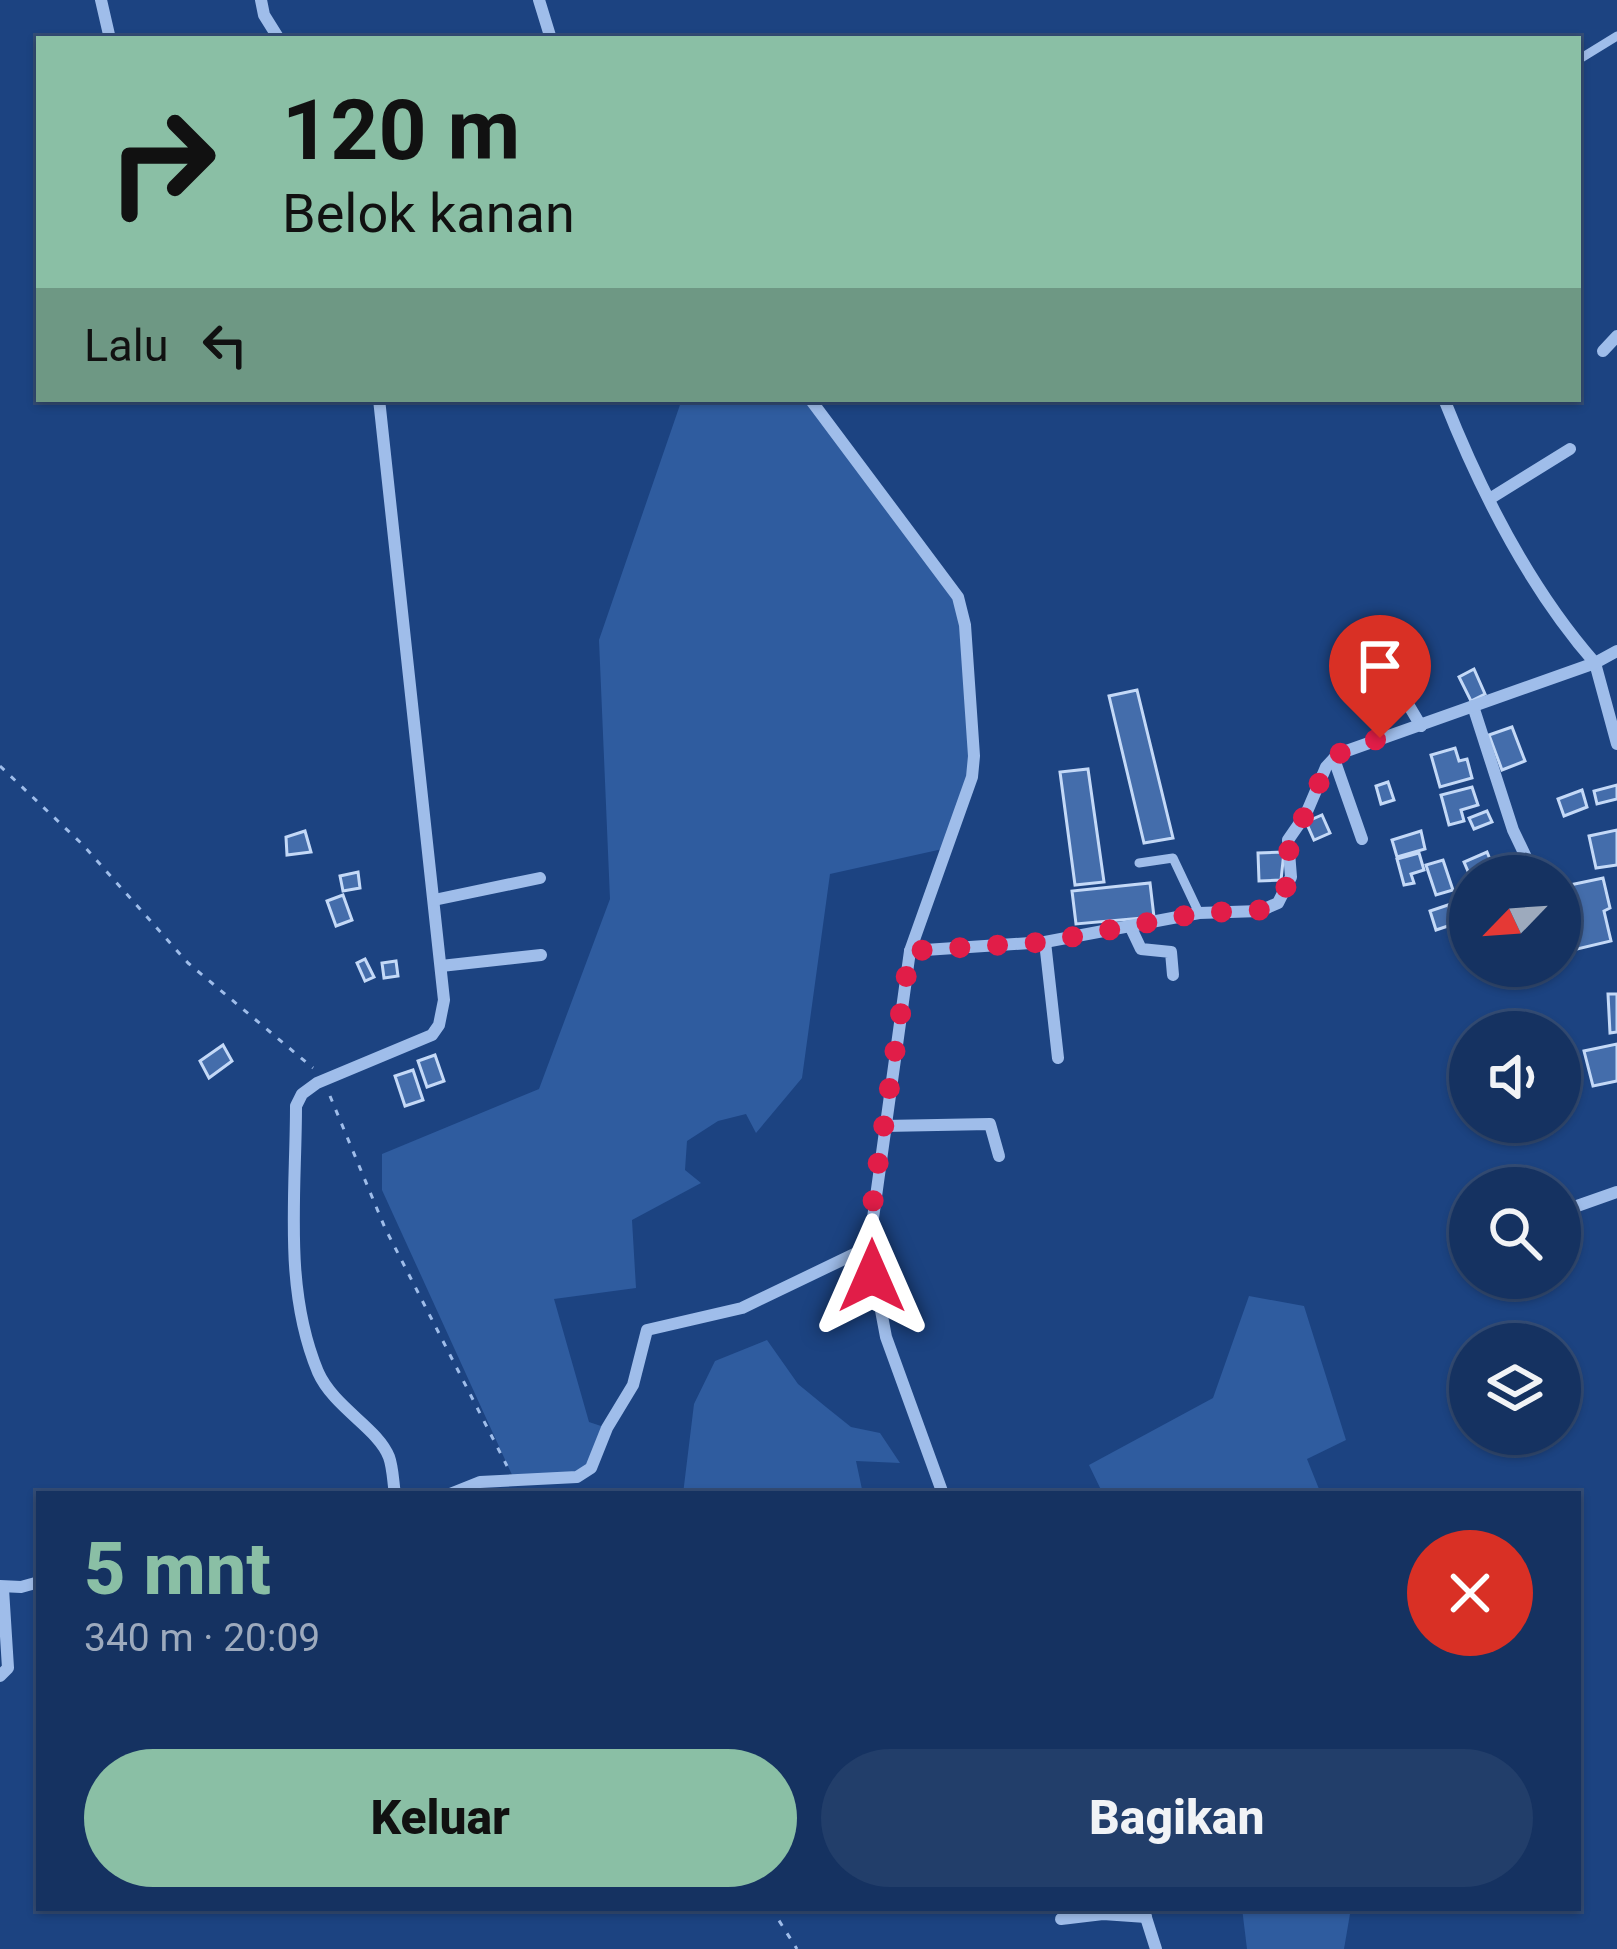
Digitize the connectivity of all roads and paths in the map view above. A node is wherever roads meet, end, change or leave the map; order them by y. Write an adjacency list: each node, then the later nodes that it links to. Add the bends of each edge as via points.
1 (100, 0): 4 (street)
2 (261, 0): 5 (street)
3 (539, 0): 6 (street)
4 (109, 36)
5 (277, 36)
6 (549, 36)
7 (1617, 36): 8 (lane)
8 (1581, 58)
9 (1617, 336): 10 (street)
10 (1603, 351)
11 (380, 402): 27 (street)
12 (812, 402): 31 (street, via 963,611 972,777)
13 (1445, 402): 15 (street)
14 (1570, 449): 15 (street)
15 (1491, 498): 17 (street)
16 (1617, 651): 17 (street)
17 (1595, 663): 19 (street); 21 (street)
18 (1366, 684): 20 (street, via 1399,689)
19 (1473, 706): 20 (street); 24 (street)
20 (1420, 726): 22 (street)
21 (1617, 744)
22 (1334, 759): 23 (street); 28 (street, via 1288,840 1291,877 1278,903)
23 (1362, 839)
24 (1524, 855)
25 (1139, 863): 28 (lane, via 1173,858)
26 (540, 878): 27 (street)
27 (434, 900): 33 (street)
28 (1199, 913): 29 (street)
29 (1132, 928): 30 (street); 34 (street, via 1141,949 1171,952)
30 (1045, 942): 31 (street); 35 (street)
31 (910, 951): 36 (street)
32 (542, 955): 33 (street)
33 (441, 966): 41 (street, via 442,1013 432,1035 317,1083 296,1106 300,1323 331,1395 385,1450)
34 (1173, 975)
35 (1058, 1058)
36 (884, 1126): 37 (street, via 990,1124); 40 (street)
37 (999, 1156)
38 (1617, 1192): 39 (street)
39 (1581, 1205)
40 (869, 1247): 42 (street, via 742,1308 646,1330 633,1385 591,1468 577,1477 499,1479); 43 (street, via 886,1337)
41 (393, 1491)
42 (460, 1491)
43 (942, 1491)
44 (36, 1582): 45 (street)
45 (2, 1587): 46 (street, via 8,1668)
46 (0, 1676)
47 (773, 1911): 50 (path)
48 (1144, 1912): 49 (street); 51 (street)
49 (1061, 1919)
50 (797, 1949)
51 (1156, 1949)

